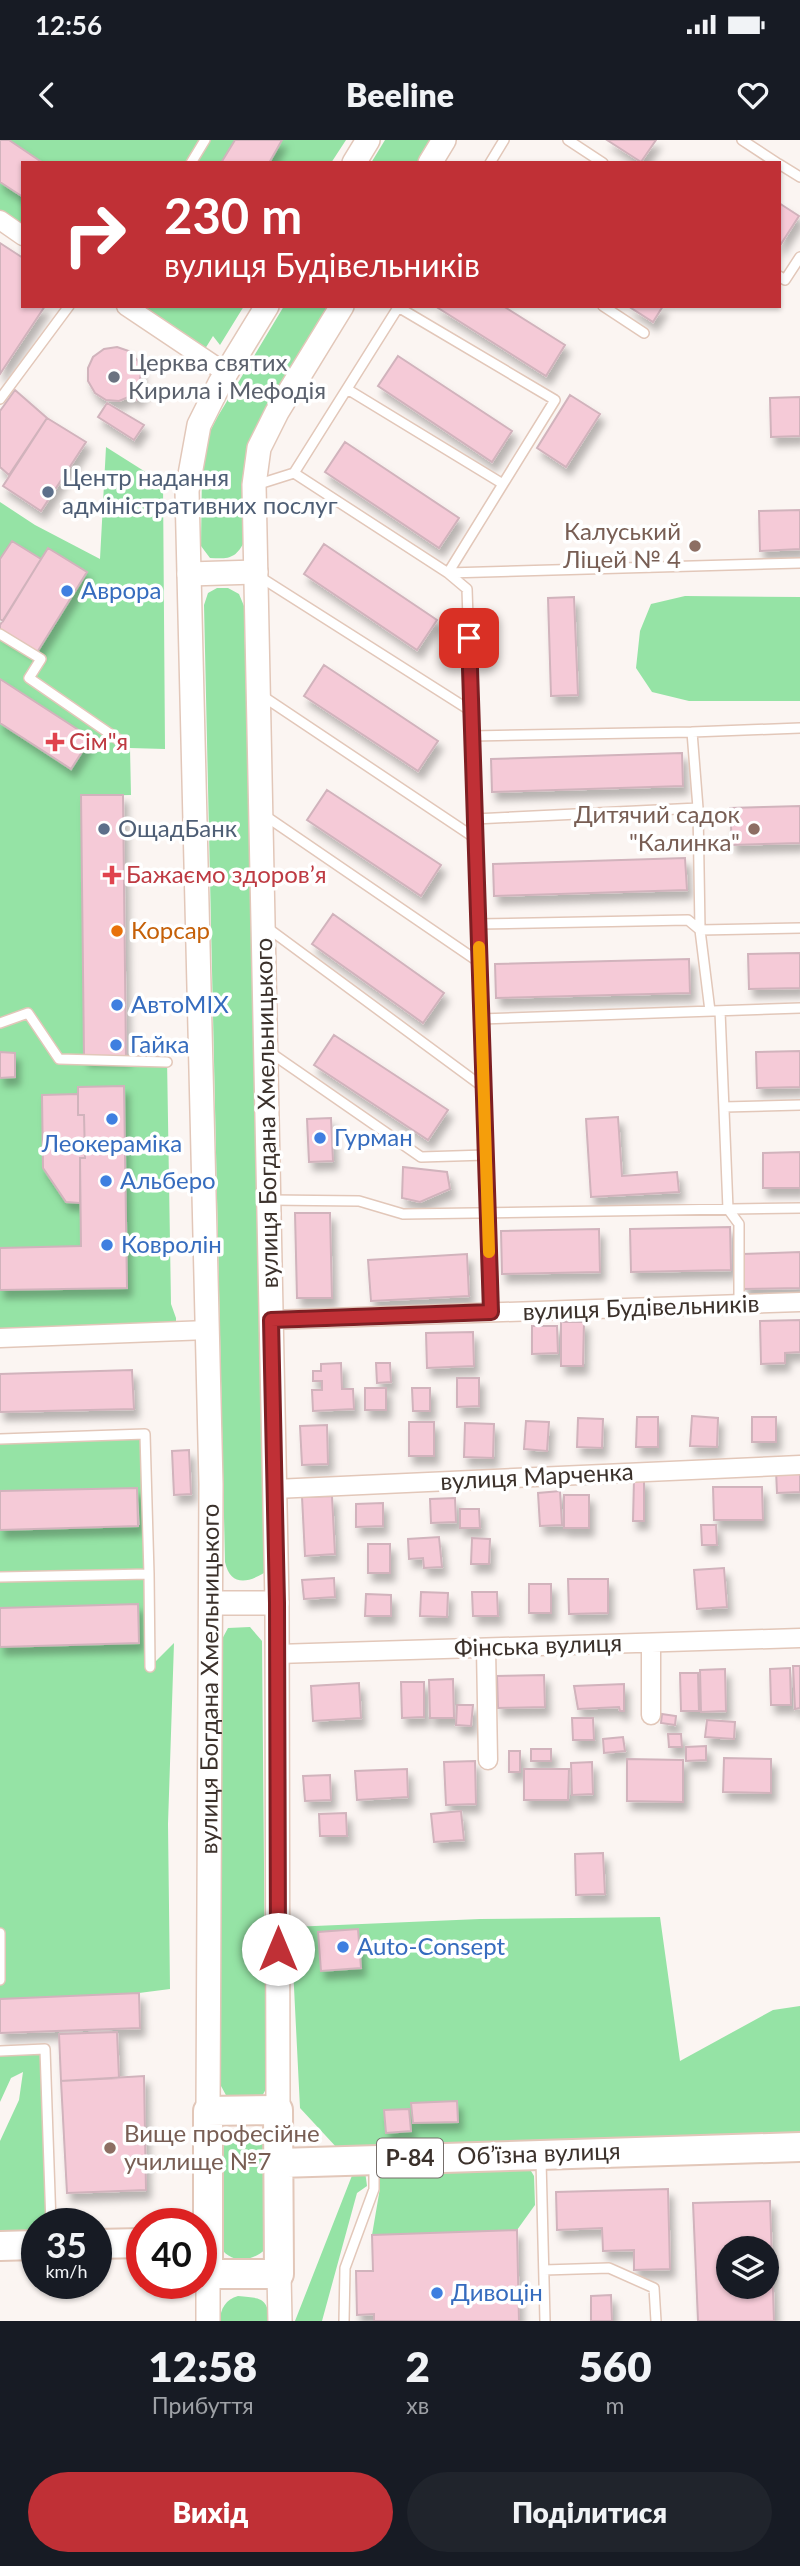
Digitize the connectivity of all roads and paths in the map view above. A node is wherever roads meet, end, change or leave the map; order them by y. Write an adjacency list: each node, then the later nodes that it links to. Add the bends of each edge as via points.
1 (205, 140): 7 (lane)
2 (368, 140): 8 (street)
3 (444, 140): 9 (street)
4 (504, 140): 10 (lane)
5 (568, 140): 11 (lane)
6 (742, 140): 12 (lane)
7 (192, 161)
8 (355, 161)
9 (431, 161)
10 (491, 161)
11 (600, 161)
12 (775, 161)
13 (781, 165): 14 (lane)
14 (800, 177)
15 (0, 220): 16 (street)
16 (21, 235)
17 (800, 257): 18 (lane, via 785,280)
18 (781, 277)
19 (68, 308): 29 (lane)
20 (266, 308): 27 (street, вулиця Богдана Хмельницького)
21 (341, 308): 32 (street, вулиця Богдана Хмельницького, via 259,448)
22 (398, 308): 28 (lane)
23 (401, 308): 31 (lane, via 555,400)
24 (606, 308): 26 (lane)
25 (138, 309): 27 (street)
26 (644, 333)
27 (226, 373): 36 (street, вулиця Богдана Хмельницького, via 199,425 187,491)
28 (347, 389): 30 (lane); 31 (lane)
29 (0, 399)
30 (294, 473): 32 (lane); 35 (lane)
31 (503, 484): 35 (lane)
32 (254, 485): 34 (street, вулиця Богдана Хмельницького)
33 (800, 563): 35 (lane)
34 (256, 572): 36 (street); 38 (street, вулиця Богдана Хмельницького); 39 (lane)
35 (448, 573): 39 (lane, via 467,589)
36 (189, 574): 71 (street, вулиця Богдана Хмельницького)
37 (0, 634): 43 (lane, via 41,659 29,678)
38 (258, 693): 45 (street, вулиця Богдана Хмельницького); 47 (lane)
39 (471, 711): 42 (lane)
40 (800, 727): 41 (lane)
41 (692, 732): 42 (lane); 44 (lane)
42 (472, 736): 46 (lane)
43 (119, 740)
44 (698, 808): 46 (lane); 51 (lane)
45 (261, 812): 49 (street, вулиця Богдана Хмельницького); 52 (lane)
46 (475, 819): 47 (lane)
47 (475, 838): 48 (lane)
48 (478, 924): 51 (lane, via 688,920); 52 (lane)
49 (263, 925): 57 (street, вулиця Богдана Хмельницького); 59 (lane)
50 (800, 928): 51 (lane)
51 (700, 930): 54 (lane)
52 (480, 962): 55 (lane)
53 (800, 1008): 54 (lane)
54 (715, 1011): 55 (lane); 61 (lane)
55 (481, 1019): 59 (lane)
56 (0, 1023): 58 (lane, via 28,1013 59,1059)
57 (266, 1049): 62 (lane, via 421,1157); 63 (street, вулиця Богдана Хмельницького)
58 (167, 1062)
59 (483, 1087): 62 (lane)
60 (800, 1105): 61 (lane)
61 (724, 1107): 65 (lane)
62 (486, 1155): 66 (lane)
63 (269, 1200): 66 (lane, via 359,1201 403,1214); 70 (street, вулиця Богдана Хмельницького)
64 (800, 1208): 65 (lane)
65 (728, 1209): 66 (lane); 68 (lane, via 739,1224)
66 (488, 1212): 69 (lane)
67 (800, 1302): 68 (street, вулиця Будівельників)
68 (739, 1304): 69 (street, вулиця Будівельників)
69 (491, 1312): 70 (street, вулиця Будівельників)
70 (271, 1320): 75 (street, вулиця Богдана Хмельницького)
71 (208, 1330): 72 (street); 78 (street, вулиця Богдана Хмельницького)
72 (0, 1338)
73 (0, 1439): 76 (lane, via 145,1434)
74 (800, 1465): 75 (street, вулиця Марченка)
75 (275, 1489): 79 (street, вулиця Богдана Хмельницького)
76 (149, 1574): 77 (lane); 84 (lane)
77 (0, 1577)
78 (212, 1603): 79 (street); 90 (street, вулиця Богдана Хмельницького)
79 (277, 1603): 83 (street, вулиця Богдана Хмельницького)
80 (800, 1639): 81 (street, Фінська вулиця)
81 (651, 1643): 82 (street, Фінська вулиця); 85 (street)
82 (486, 1648): 83 (street, Фінська вулиця); 86 (street)
83 (277, 1654): 91 (street, вулиця Богдана Хмельницького)
84 (150, 1667)
85 (651, 1715)
86 (488, 1760)
87 (0, 1933): 88 (lane)
88 (0, 1980)
89 (0, 2050): 96 (lane, via 45,2049)
90 (208, 2110): 91 (main road); 97 (main road, вулиця Богдана Хмельницького)
91 (278, 2110): 95 (main road, вулиця Богдана Хмельницького)
92 (800, 2147): 93 (main road, Обʼїзна вулиця / Р-84)
93 (541, 2154): 94 (main road, Обʼїзна вулиця / Р-84); 100 (lane)
94 (374, 2160): 95 (main road, Обʼїзна вулиця / Р-84); 106 (lane, via 374,2189 345,2268)
95 (279, 2163): 102 (main road, вулиця Богдана Хмельницького)
96 (50, 2208)
97 (206, 2208)
98 (21, 2245): 99 (main road)
99 (0, 2246)
100 (544, 2270): 107 (lane); 108 (lane, via 609,2268 654,2288)
101 (217, 2274): 102 (main road)
102 (279, 2274): 105 (street, вулиця Богдана Хмельницького)
103 (208, 2299): 104 (street, вулиця Богдана Хмельницького)
104 (208, 2321)
105 (280, 2321)
106 (344, 2321)
107 (545, 2321)
108 (656, 2321)

